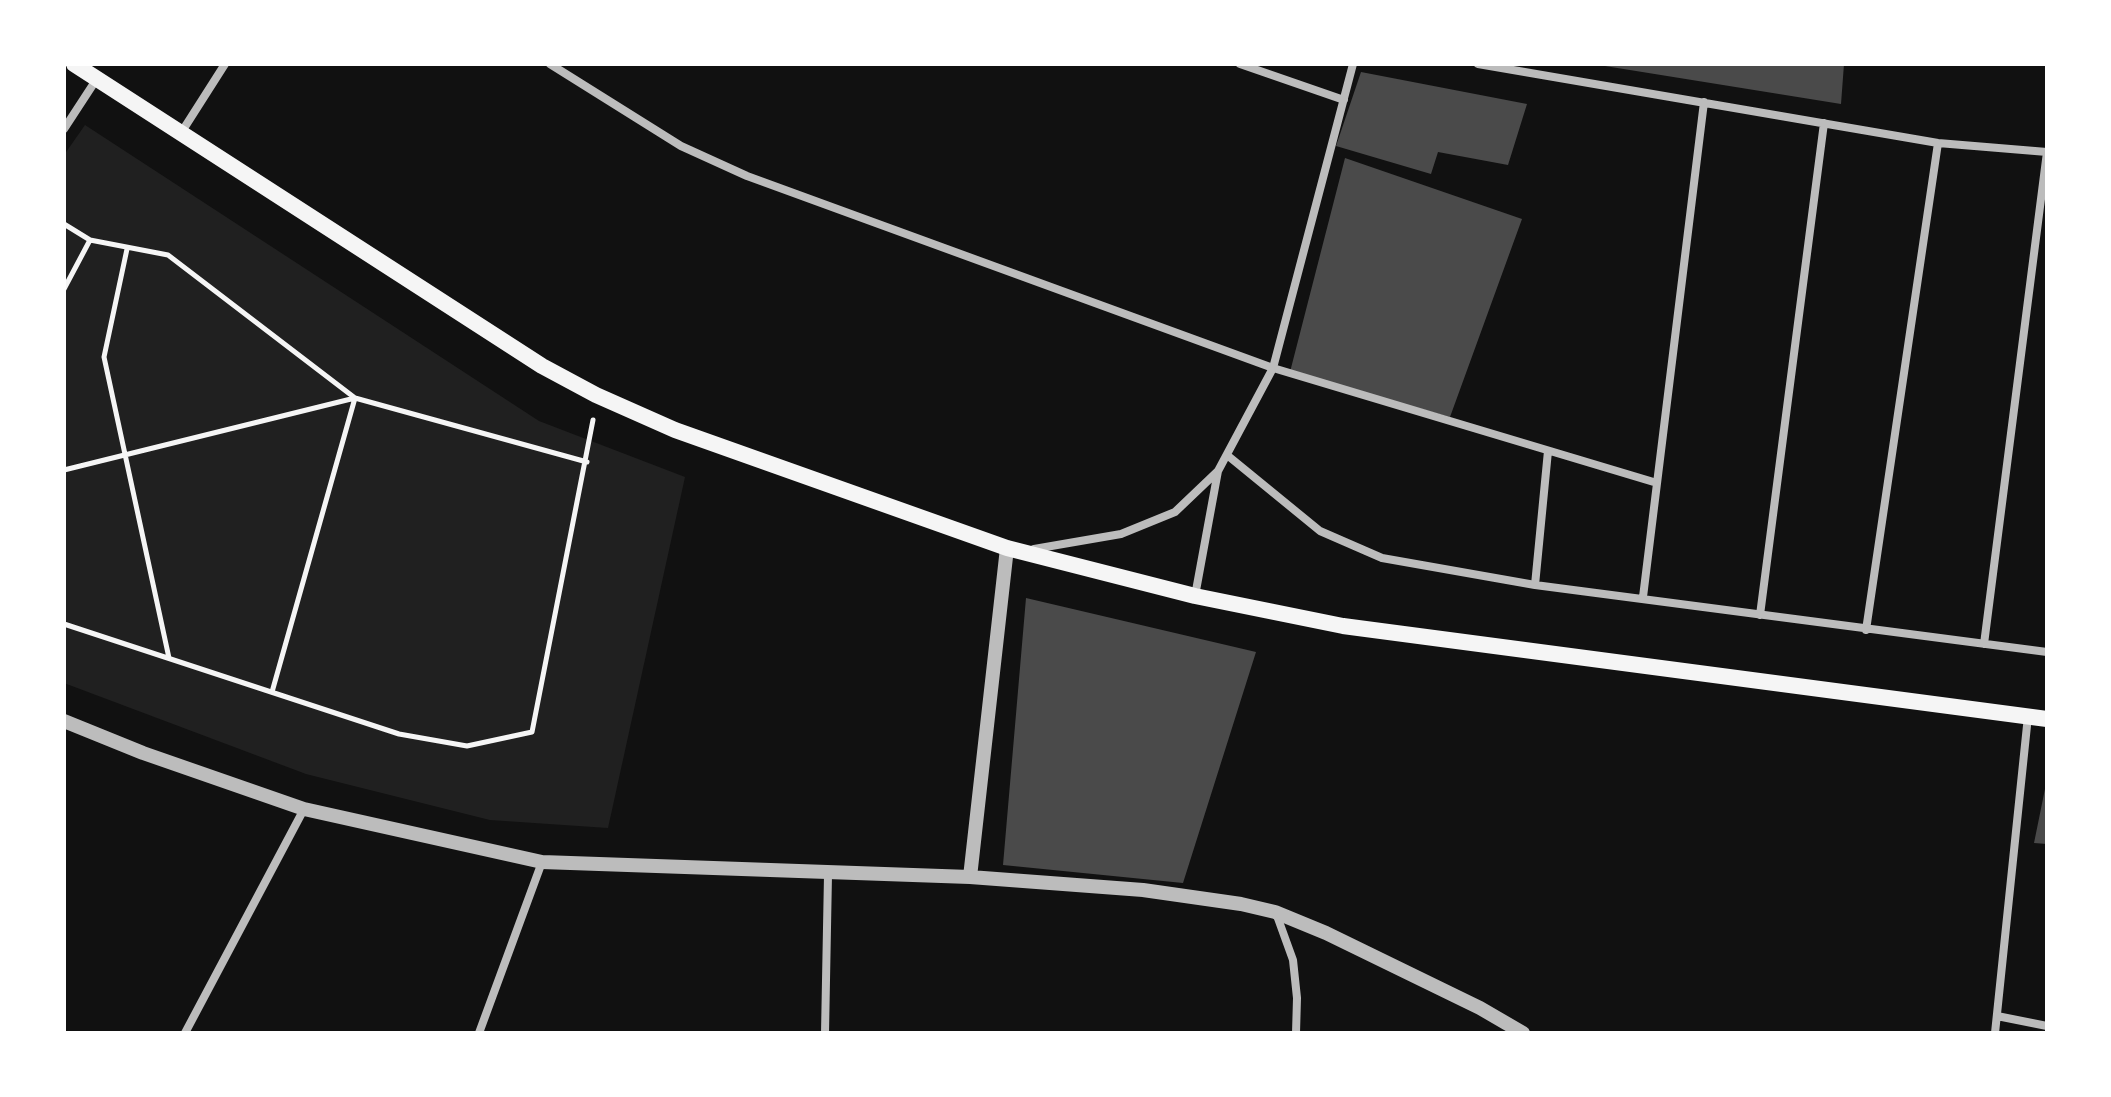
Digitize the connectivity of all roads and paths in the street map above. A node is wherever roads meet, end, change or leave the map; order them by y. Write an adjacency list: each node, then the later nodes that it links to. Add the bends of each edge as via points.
1 (74, 64): 7 (main road)
2 (225, 64): 12 (street)
3 (550, 64): 19 (street, via 681,146 747,176)
4 (1240, 64): 8 (street)
5 (1353, 64): 8 (street)
6 (1478, 64): 9 (street)
7 (96, 80): 11 (street); 12 (main road)
8 (1344, 100): 19 (street)
9 (1704, 102): 10 (street); 28 (street)
10 (1824, 123): 13 (street); 33 (street)
11 (64, 129)
12 (181, 134): 20 (main road, via 542,366)
13 (1938, 143): 14 (street); 35 (street)
14 (2047, 152): 36 (street)
15 (64, 224): 16 (path)
16 (90, 240): 17 (path); 18 (path)
17 (127, 249): 21 (path, via 168,255); 23 (path, via 104,357)
18 (64, 289)
19 (1273, 368): 22 (street); 24 (street)
20 (596, 395): 25 (path); 29 (main road, via 675,430)
21 (355, 398): 23 (path); 25 (path); 39 (path)
22 (1548, 451): 28 (street); 30 (street)
23 (123, 455): 26 (path); 38 (path)
24 (1227, 455): 27 (street); 30 (street, via 1320,531 1382,558)
25 (587, 462): 39 (path, via 532,732 467,746 399,734)
26 (64, 470)
27 (1218, 471): 29 (street, via 1175,512 1121,534); 31 (street)
28 (1657, 483): 32 (street)
29 (1014, 550): 31 (main road); 46 (street)
30 (1535, 585): 32 (street)
31 (1195, 596): 40 (main road, via 1343,626)
32 (1643, 597): 33 (street)
33 (1760, 615): 35 (street)
34 (64, 624): 38 (path)
35 (1866, 630): 36 (street)
36 (1984, 644): 37 (street)
37 (2047, 652)
38 (170, 659): 39 (path)
39 (272, 692)
40 (2028, 716): 41 (main road); 48 (street)
41 (2047, 719)
42 (64, 721): 43 (street)
43 (304, 809): 44 (street); 50 (street)
44 (542, 862): 45 (street); 51 (street)
45 (828, 875): 46 (street); 52 (street)
46 (970, 877): 47 (street, via 1155,891)
47 (1275, 912): 53 (street, via 1293,960); 54 (street, via 1395,965)
48 (1997, 1016): 49 (street); 55 (street)
49 (2047, 1026)
50 (185, 1033)
51 (479, 1033)
52 (825, 1033)
53 (1296, 1033)
54 (1523, 1033)
55 (1995, 1033)

